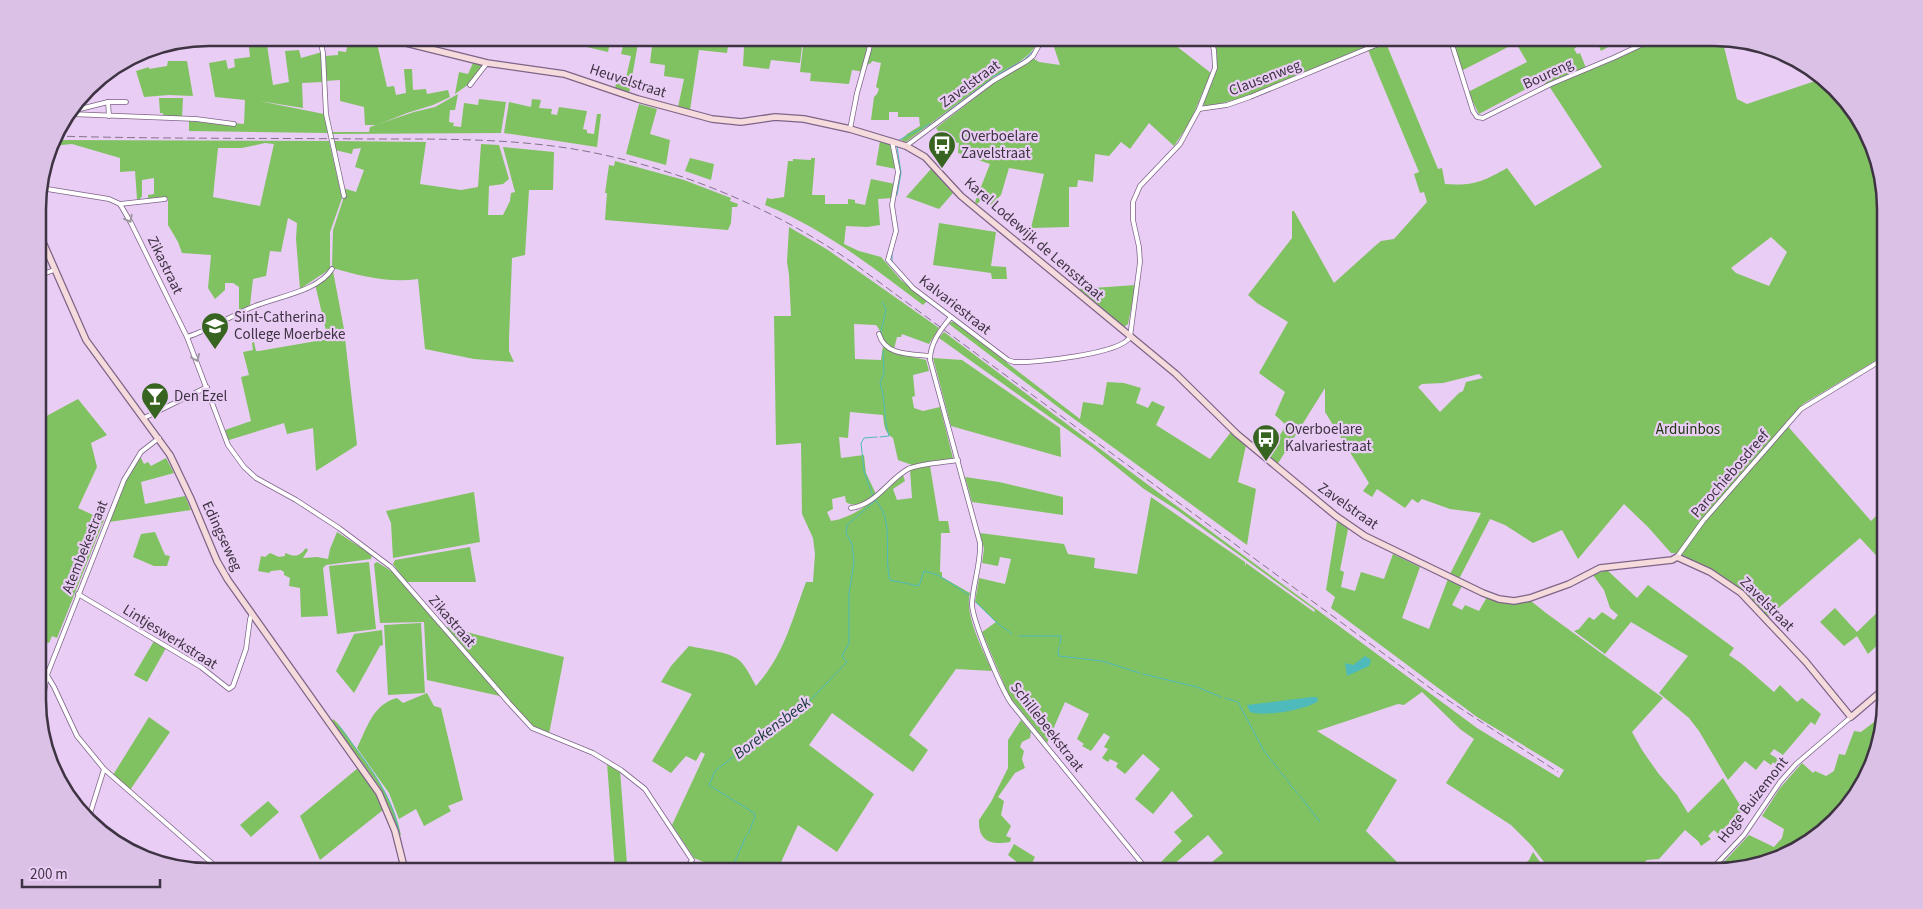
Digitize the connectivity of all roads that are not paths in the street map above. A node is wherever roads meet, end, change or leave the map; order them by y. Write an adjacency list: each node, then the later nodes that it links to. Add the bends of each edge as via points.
1 (322, 46): 22 (street, via 326,114)
2 (426, 46): 9 (street, Heuvelstraat)
3 (870, 46): 18 (street)
4 (1039, 46): 20 (street, Zavelstraat, via 1027,61 993,81)
5 (1213, 46): 13 (street, via 1215,68)
6 (1374, 46): 13 (street, Clausenweg, via 1250,97 1227,105)
7 (1453, 46): 8 (street, Boureng, via 1473,111 1478,117 1487,117 1551,84)
8 (1639, 46)
9 (488, 63): 10 (street); 18 (street, Heuvelstraat, via 564,74 712,119 741,122 789,117)
10 (470, 85)
11 (108, 102): 12 (street); 14 (street); 16 (street)
12 (126, 102)
13 (1199, 109): 32 (street, via 1180,144 1140,186 1136,195 1132,210 1140,269)
14 (80, 110)
15 (78, 114): 16 (street)
16 (108, 116): 17 (street, via 196,119)
17 (234, 124)
18 (850, 129): 19 (street, Heuvelstraat)
19 (895, 142): 20 (street, Karel Lodewijk de Lensstraat); 29 (street, Kalvariestraat, via 898,172 892,205 896,231 888,260 903,279)
20 (906, 146): 32 (street, Karel Lodewijk de Lensstraat, via 925,157 961,196)
21 (48, 189): 24 (street)
22 (344, 196)
23 (164, 200): 24 (street)
24 (120, 204): 31 (street, Zikastraat, one-way to 31)
25 (47, 253): 27 (street, Edingseweg)
26 (332, 269): 31 (street, via 307,288 267,300)
27 (54, 270): 28 (street); 36 (street, Edingseweg, via 86,340)
28 (47, 273)
29 (951, 317): 32 (street, Kalvariestraat, via 1014,362 1105,351 1124,344); 33 (street, via 936,338)
30 (879, 334): 33 (street, via 881,341 894,352)
31 (187, 337): 35 (street, Zikastraat, one-way to 35)
32 (1130, 337): 40 (street, Zavelstraat, via 1176,374 1244,440 1350,527 1483,593 1514,601 1530,598 1600,568 1672,560)
33 (930, 356): 38 (street, Schillebeekstraat)
34 (1877, 362): 40 (street, Parochiebosdreef, via 1803,408 1703,521)
35 (207, 387): 36 (street); 53 (street, Zikastraat, via 228,446 244,468 339,528 391,567 532,728 592,753 638,783 649,794 692,860)
36 (144, 418): 37 (street, Edingseweg)
37 (159, 438): 41 (street, Atembekestraat, via 149,444 132,464); 42 (street, Edingseweg, via 191,499 216,561)
38 (958, 460): 39 (street, via 908,469 876,497); 49 (street, Schillebeekstraat, via 980,543 972,608 1002,688)
39 (851, 508)
40 (1677, 556): 46 (street, Zavelstraat, via 1710,572 1741,593 1806,662)
41 (78, 594): 42 (street, Lintjeswerkstraat, via 201,667 229,689 233,686 246,649); 43 (street, Atembekestraat)
42 (252, 613): 52 (street, Edingseweg, via 374,784 390,817)
43 (47, 675): 44 (street, Atembekestraat); 47 (street, via 74,730)
44 (46, 681)
45 (1877, 695): 46 (street, Hoge Buizemont)
46 (1851, 717): 50 (street, Hoge Buizemont, via 1796,764)
47 (104, 769): 48 (street); 51 (street)
48 (91, 811)
49 (1141, 862)
50 (1721, 862)
51 (212, 863)
52 (403, 863)
53 (691, 863)

